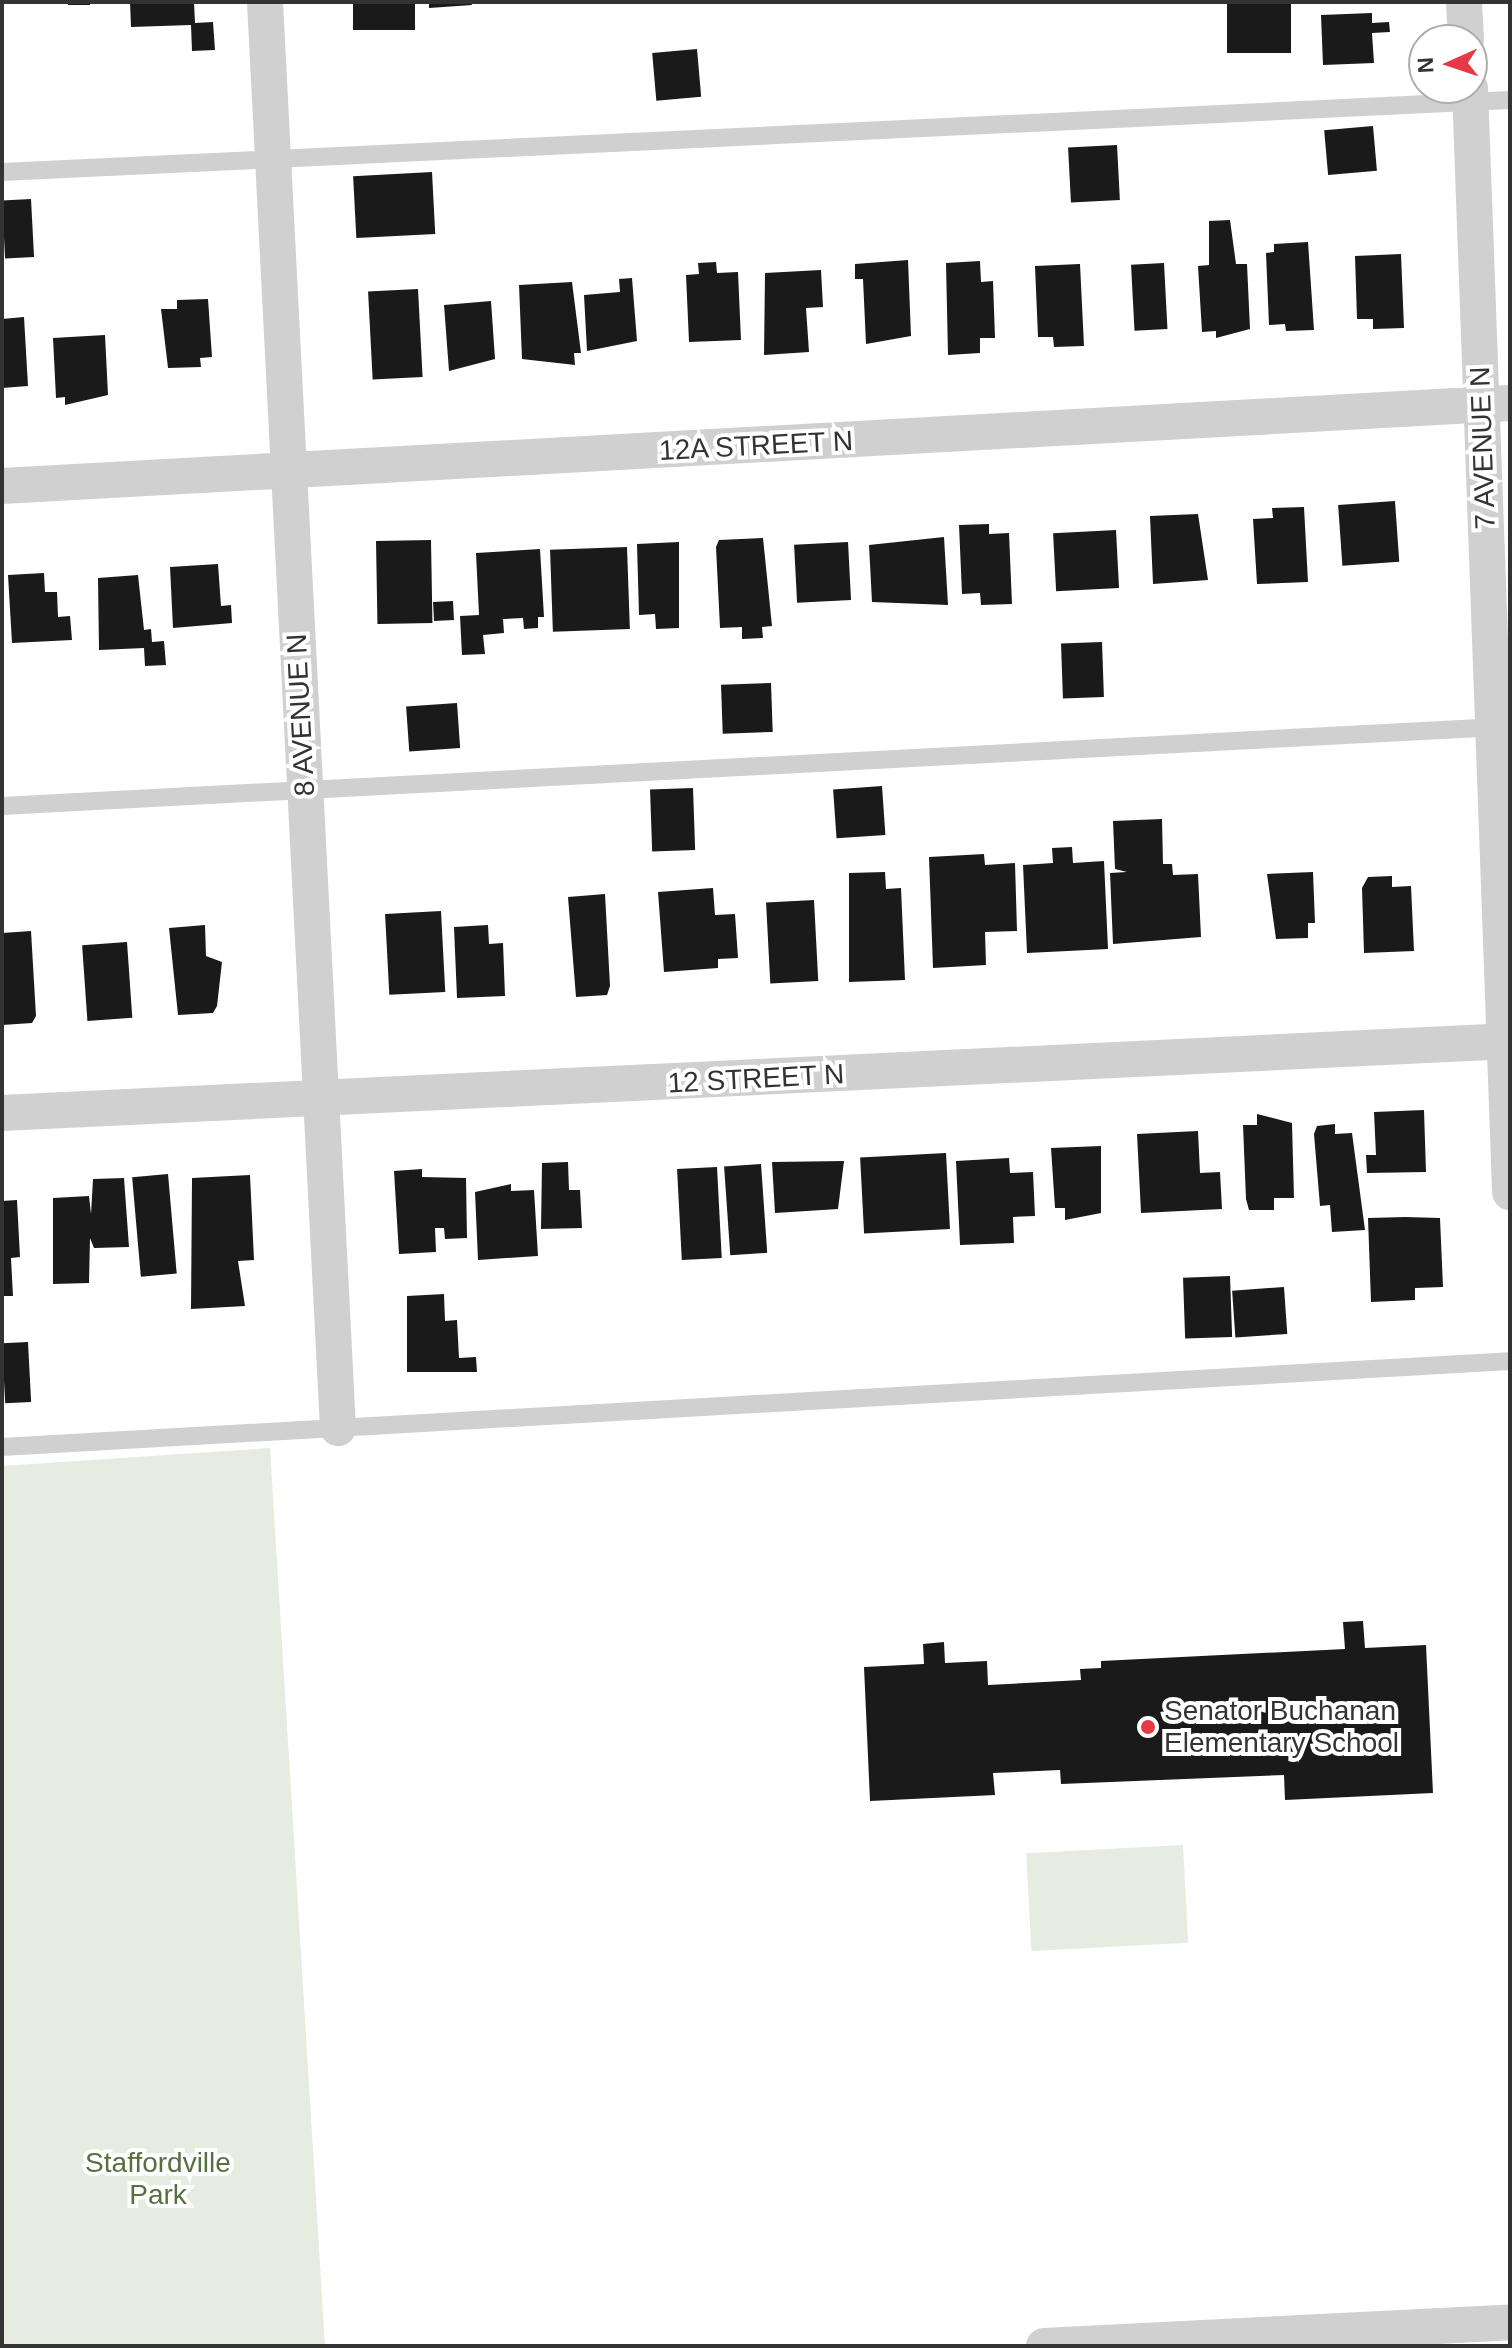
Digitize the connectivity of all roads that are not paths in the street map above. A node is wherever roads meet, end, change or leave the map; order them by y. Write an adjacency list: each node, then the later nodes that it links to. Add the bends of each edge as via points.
1 (265, 2): 8 (street, 8 AVENUE N)
2 (1464, 2): 3 (street)
3 (1465, 24)
4 (1488, 98): 6 (lane)
5 (1408, 99): 8 (lane)
6 (1510, 100)
7 (1471, 104): 10 (street, 7 AVENUE N)
8 (272, 155): 9 (lane); 11 (street, 8 AVENUE N)
9 (2, 172)
10 (1495, 404): 11 (street, 12A STREET N); 13 (street, 7 AVENUE N)
11 (286, 473): 12 (street, 12A STREET N); 14 (street, 8 AVENUE N)
12 (2, 486)
13 (1502, 727): 14 (lane); 16 (street, 7 AVENUE N)
14 (306, 793): 15 (lane); 17 (street, 8 AVENUE N)
15 (2, 806)
16 (1508, 1041): 17 (street, 12 STREET N); 19 (street, 7 AVENUE N)
17 (321, 1101): 18 (street, 12 STREET N); 21 (street, 8 AVENUE N)
18 (2, 1113)
19 (1510, 1192)
20 (1510, 1361): 21 (lane)
21 (338, 1428): 22 (lane)
22 (2, 1447)
23 (1510, 2322): 24 (street)
24 (1044, 2346)

